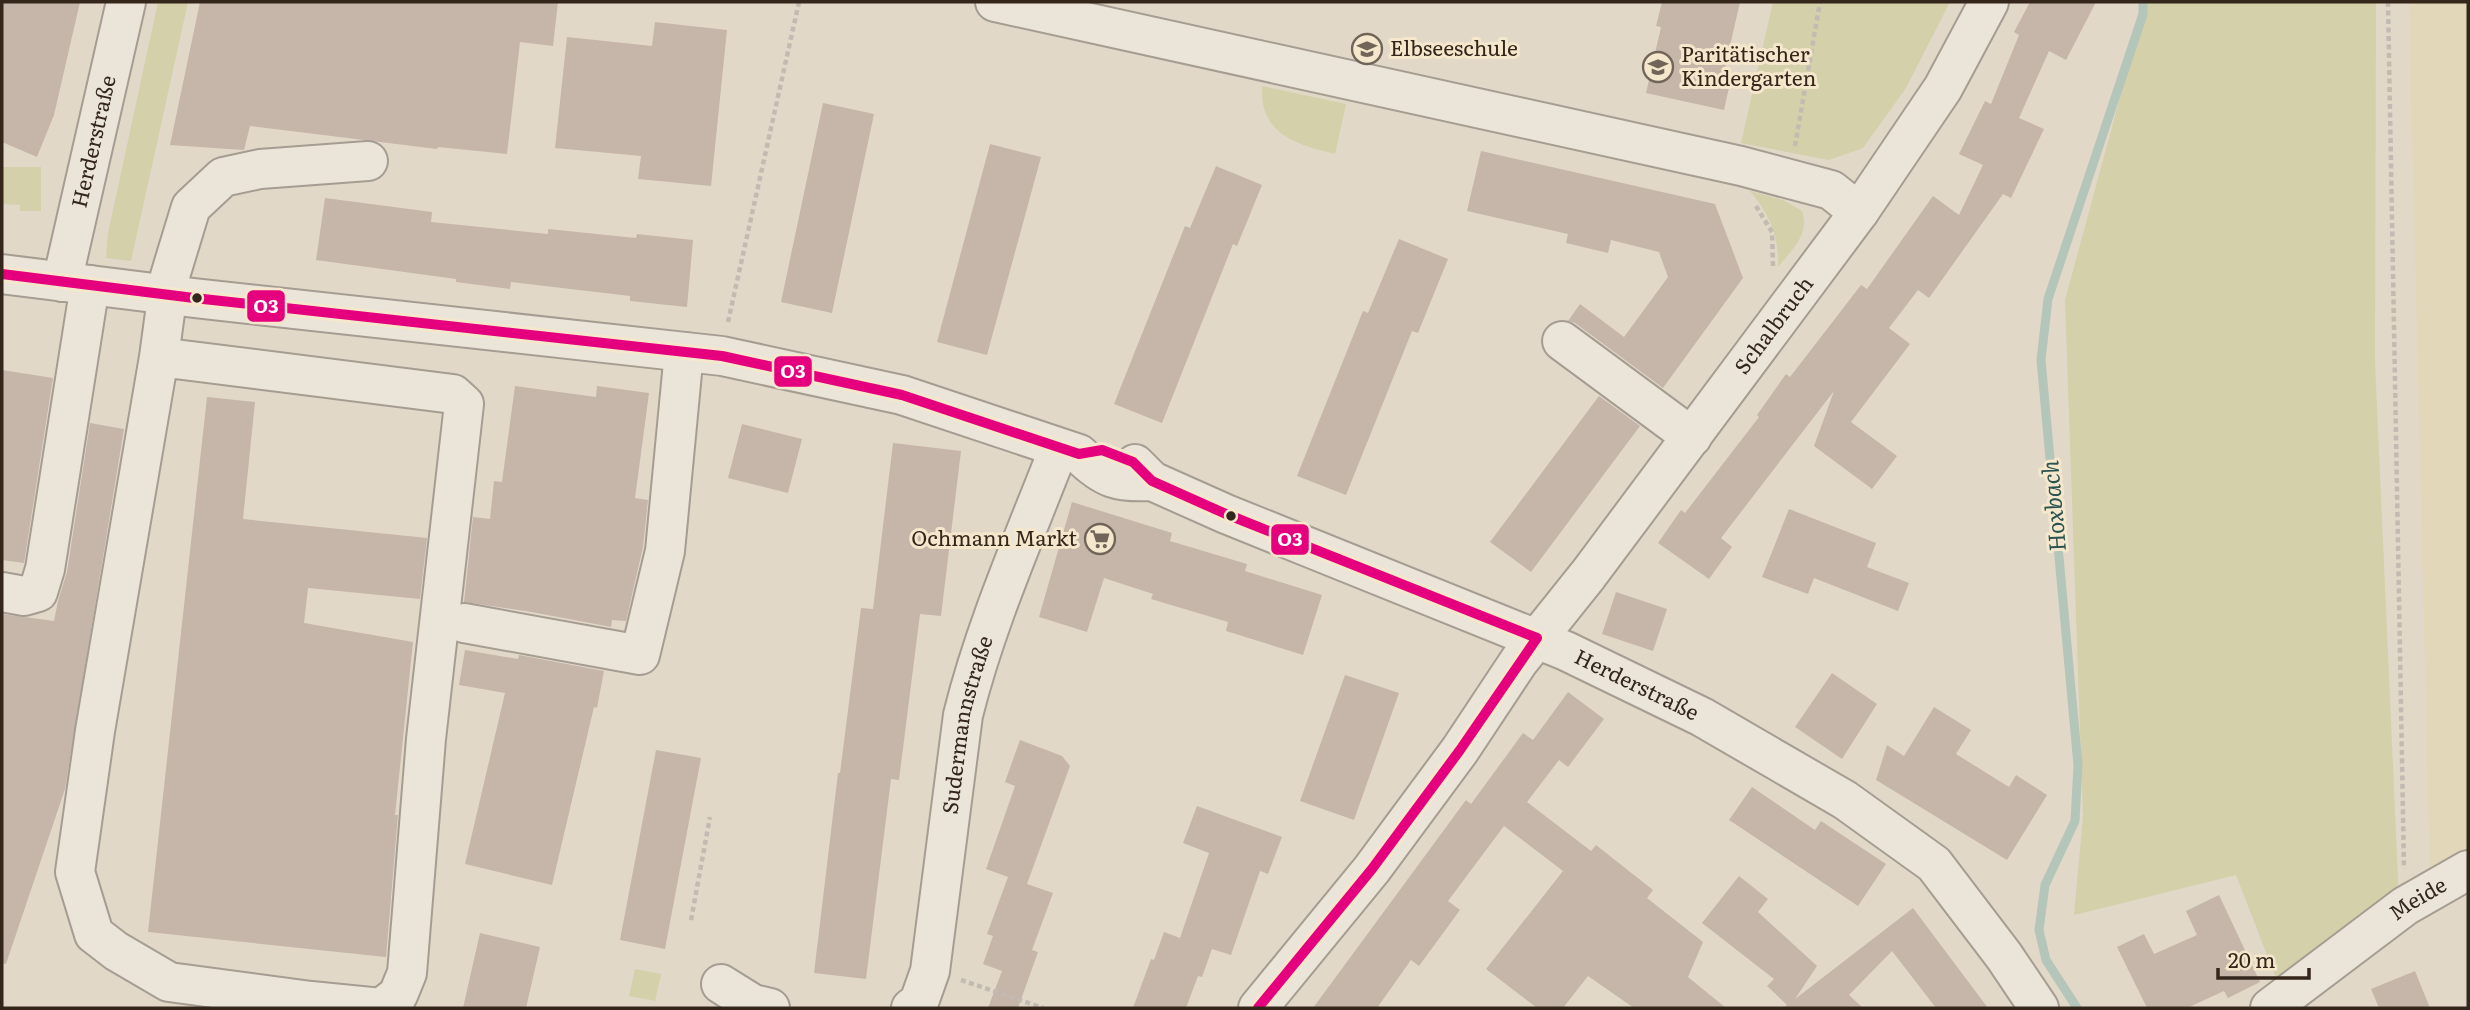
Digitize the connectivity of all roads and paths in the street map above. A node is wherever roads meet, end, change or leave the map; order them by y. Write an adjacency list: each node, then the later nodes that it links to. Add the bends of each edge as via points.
1 (126, 2): 13 (street, Herderstraße)
2 (799, 2): 15 (path)
3 (995, 2): 10 (street, via 1741,166 1832,190)
4 (1820, 2): 7 (path)
5 (1989, 2): 10 (street, Schalbruch, via 1943,88)
6 (2388, 2): 26 (path)
7 (1794, 154)
8 (368, 161): 14 (street, via 260,169 223,177 191,207 171,271)
9 (1753, 202): 11 (path, via 1772,232)
10 (1859, 212): 19 (street, Schalbruch)
11 (1772, 275)
12 (3, 282): 13 (street, Herderstraße)
13 (76, 283): 14 (street, Herderstraße); 21 (street, via 45,569 38,593)
14 (169, 295): 17 (street, Herderstraße); 18 (street)
15 (727, 327)
16 (1562, 341): 19 (street)
17 (684, 352): 20 (street, Herderstraße, via 902,394); 22 (street, via 665,551 640,655)
18 (159, 357): 18 (street, via 75,872 82,898 94,933 169,982 381,1008 397,995 407,973 426,739 464,404 453,394)
19 (1692, 437): 23 (street, Schalbruch)
20 (1069, 451): 23 (street, Herderstraße, via 1102,450 1133,462 1152,481 1226,514); 28 (street, Sudermannstraße, via 992,620 963,715)
21 (2, 592)
22 (464, 623)
23 (1536, 638): 33 (street, Schalbruch, via 1372,869); 34 (street, Herderstraße, via 1702,717 1845,800 1934,864)
24 (710, 817): 27 (path)
25 (2468, 870): 26 (street, Meide)
26 (2404, 906): 35 (street, Meide)
27 (691, 920)
28 (930, 971): 31 (street, Sudermannstraße, via 919,1002); 32 (path)
29 (721, 984): 30 (street, via 753,1004)
30 (770, 1008)
31 (911, 1008)
32 (1043, 1008)
33 (1258, 1008)
34 (2039, 1008)
35 (2270, 1008)

